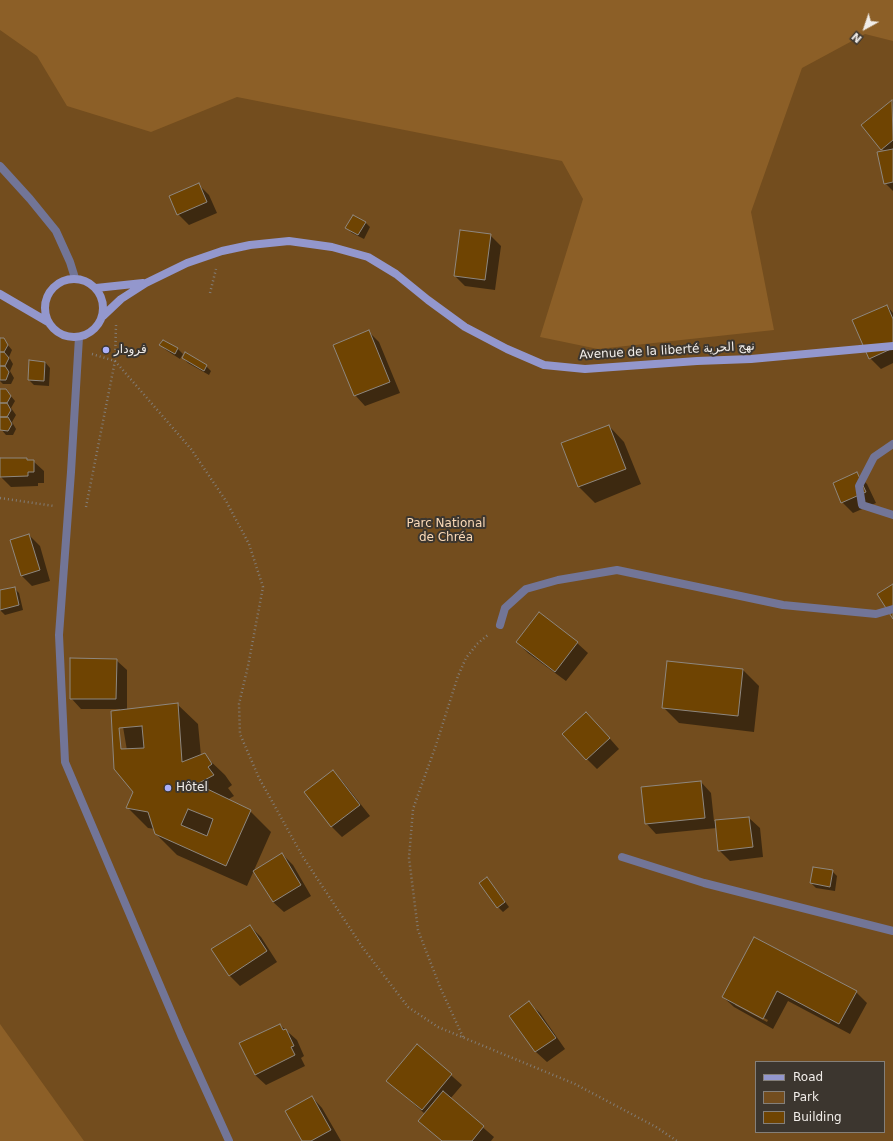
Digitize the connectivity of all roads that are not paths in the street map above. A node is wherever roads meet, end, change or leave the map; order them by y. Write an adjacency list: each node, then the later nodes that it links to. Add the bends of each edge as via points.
1 (0, 166): 2 (street, via 56,231)
2 (75, 278): 4 (main road); 7 (main road, via 64,280 49,292 45,302)
3 (146, 283): 4 (main road, Avenue de la liberté نهج الحرية); 6 (main road, Avenue de la liberté نهج الحرية); 9 (main road, Avenue de la liberté نهج الحرية, via 187,263 222,251 289,241 332,246 368,257 396,274 465,327 544,365 585,369 751,359)
4 (96, 288): 6 (main road, via 102,297)
5 (0, 294): 7 (main road)
6 (103, 316): 8 (main road, via 94,330)
7 (48, 322): 8 (main road, via 61,334)
8 (79, 337): 16 (street, via 59,635 65,762)
9 (893, 346)
10 (893, 444): 11 (street, via 874,457 859,486 862,504)
11 (893, 516)
12 (893, 609): 13 (street, via 876,614 783,605 617,570 558,580 526,589 505,608)
13 (500, 625)
14 (622, 857): 15 (street, via 704,883)
15 (893, 931)
16 (229, 1141)

